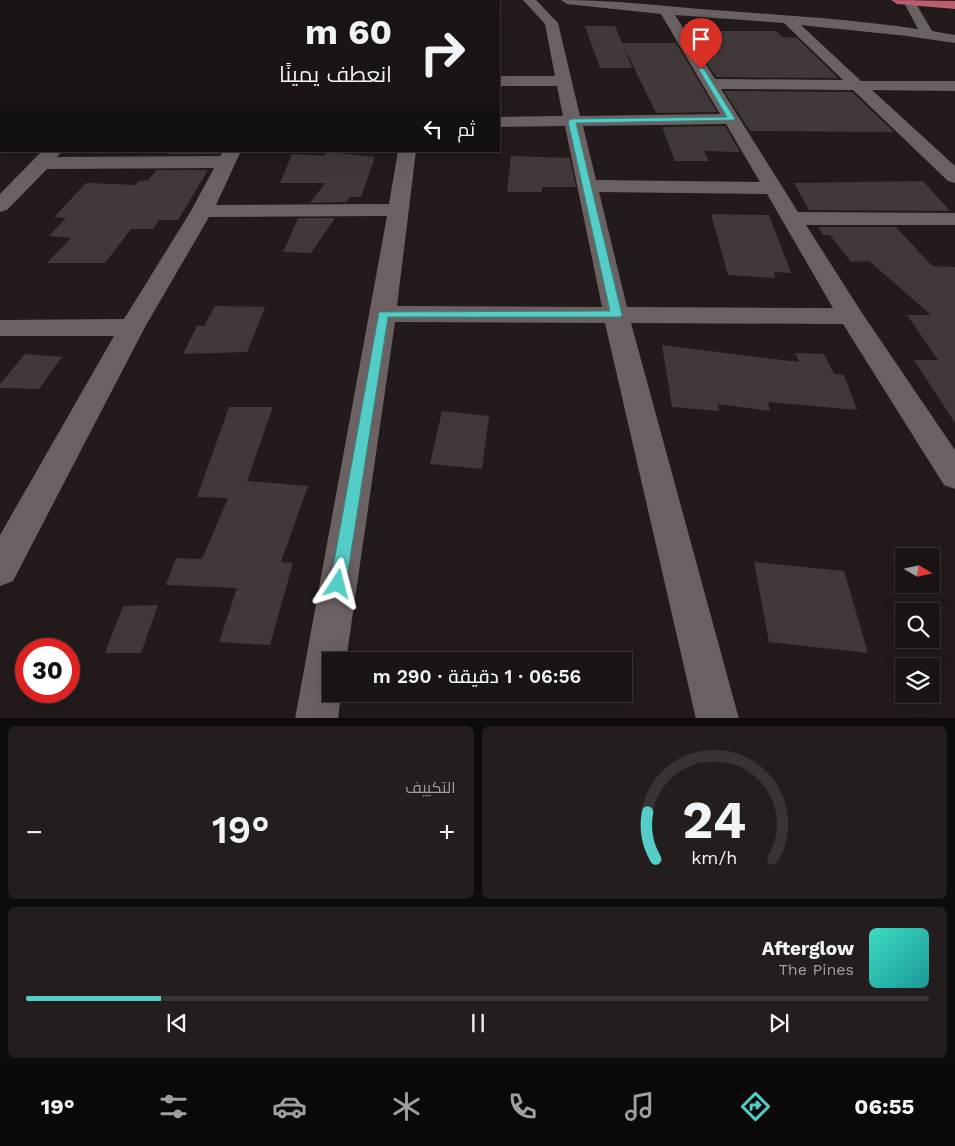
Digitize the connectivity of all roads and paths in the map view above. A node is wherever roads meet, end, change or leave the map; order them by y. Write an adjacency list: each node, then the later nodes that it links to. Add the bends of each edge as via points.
1 (529, 0): 10 (street, via 551,23)
2 (567, 0): 5 (street)
3 (903, 1): 4 (highway); 7 (street)
4 (955, 5)
5 (665, 9): 6 (street); 11 (street)
6 (788, 20): 7 (street); 12 (street)
7 (927, 34): 8 (street)
8 (955, 39)
9 (500, 81): 10 (street)
10 (563, 81): 15 (street)
11 (710, 84): 12 (street); 14 (street)
12 (858, 85): 13 (street); 20 (street)
13 (955, 86)
14 (732, 119): 15 (street); 22 (street)
15 (572, 121): 16 (street); 21 (street)
16 (500, 122)
17 (407, 152): 24 (street)
18 (48, 157): 19 (street); 23 (street)
19 (228, 157): 25 (street)
20 (955, 177)
21 (586, 186): 22 (street); 29 (street)
22 (774, 188): 26 (street)
23 (0, 206)
24 (398, 210): 25 (street); 28 (street)
25 (202, 211): 32 (street)
26 (793, 218): 27 (street); 30 (street)
27 (955, 220)
28 (383, 314): 29 (street); 35 (street)
29 (616, 315): 30 (street); 36 (street)
30 (851, 316): 33 (street)
31 (0, 328): 32 (street)
32 (132, 328): 34 (street)
33 (955, 476)
34 (0, 569)
35 (316, 718)
36 (718, 718)

